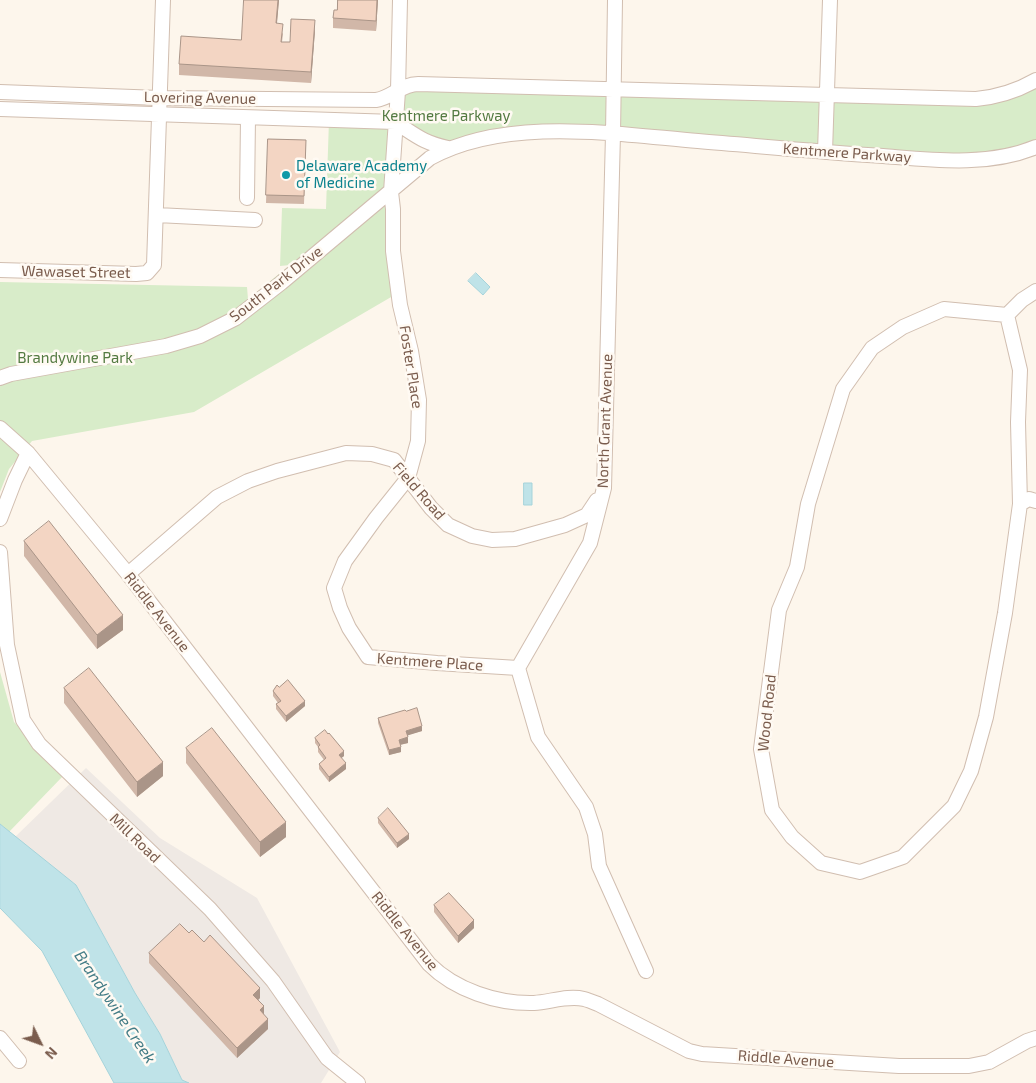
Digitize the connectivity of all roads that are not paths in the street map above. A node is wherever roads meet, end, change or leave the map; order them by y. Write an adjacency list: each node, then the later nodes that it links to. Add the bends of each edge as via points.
1 (163, 0): 10 (street)
2 (400, 0): 7 (street, Foster Place)
3 (615, 0): 6 (street, North Grant Avenue)
4 (830, 0): 9 (street)
5 (1036, 80): 9 (street, via 992,98)
6 (613, 89): 7 (street, via 412,84); 9 (street); 15 (street, North Grant Avenue)
7 (398, 91): 10 (street, Lovering Avenue, via 376,100); 14 (street, Foster Place)
8 (0, 92): 10 (street, Lovering Avenue)
9 (827, 95): 18 (street)
10 (160, 98): 12 (street)
11 (0, 109): 12 (street, Lovering Avenue)
12 (160, 115): 13 (street, Lovering Avenue); 21 (street)
13 (248, 118): 14 (street, Lovering Avenue); 20 (street)
14 (396, 122): 17 (street, Kentmere Parkway, via 428,144); 19 (street, Foster Place)
15 (614, 134): 17 (street, Kentmere Parkway, via 560,131 514,134); 18 (street, Kentmere Parkway); 30 (street, North Grant Avenue)
16 (1036, 147): 18 (street, Kentmere Parkway, via 1006,156 963,160)
17 (448, 148): 19 (street, Kentmere Parkway, via 420,166)
18 (825, 152)
19 (391, 192): 26 (street, South Park Drive, via 236,318 200,336 166,346); 29 (street, Foster Place, via 393,251 400,305 419,400 418,441)
20 (247, 198)
21 (156, 215): 22 (street); 23 (street, Wawaset Street, via 155,261 146,273)
22 (255, 220)
23 (0, 270)
24 (1036, 291): 25 (street)
25 (1007, 315): 32 (street, Wood Road, via 1020,370); 32 (street, Wood Road, via 944,309 903,327 872,348 843,390 808,504 797,567 779,610 761,750 772,810 792,838 822,863 860,872 903,857 954,806 971,771 986,717)
26 (0, 378)
27 (0, 428): 28 (street, Riddle Avenue)
28 (28, 453): 33 (street); 35 (street, Riddle Avenue)
29 (408, 478): 30 (street, Field Road, via 448,524 472,536 492,540 515,539 565,525 587,515); 35 (street, Field Road, via 394,460 355,453 277,471 217,497); 36 (street, Foster Place, via 345,562 334,588)
30 (604, 488): 37 (street, North Grant Avenue, via 590,543)
31 (1036, 501): 32 (street, via 1029,499)
32 (1020, 504)
33 (0, 519)
34 (0, 552): 42 (street, Mill Road, via 7,645 23,720 39,744 210,910 274,982 327,1058)
35 (128, 574): 40 (street, Riddle Avenue, via 429,964 457,985 513,1003 583,998 688,1051 702,1054 900,1066 969,1066 989,1062)
36 (340, 608): 37 (street, Kentmere Place, via 368,657)
37 (518, 668): 38 (street, via 538,737 586,807 595,834 599,866)
38 (646, 971)
39 (0, 1038): 41 (street)
40 (1036, 1038)
41 (19, 1061)
42 (358, 1083)

